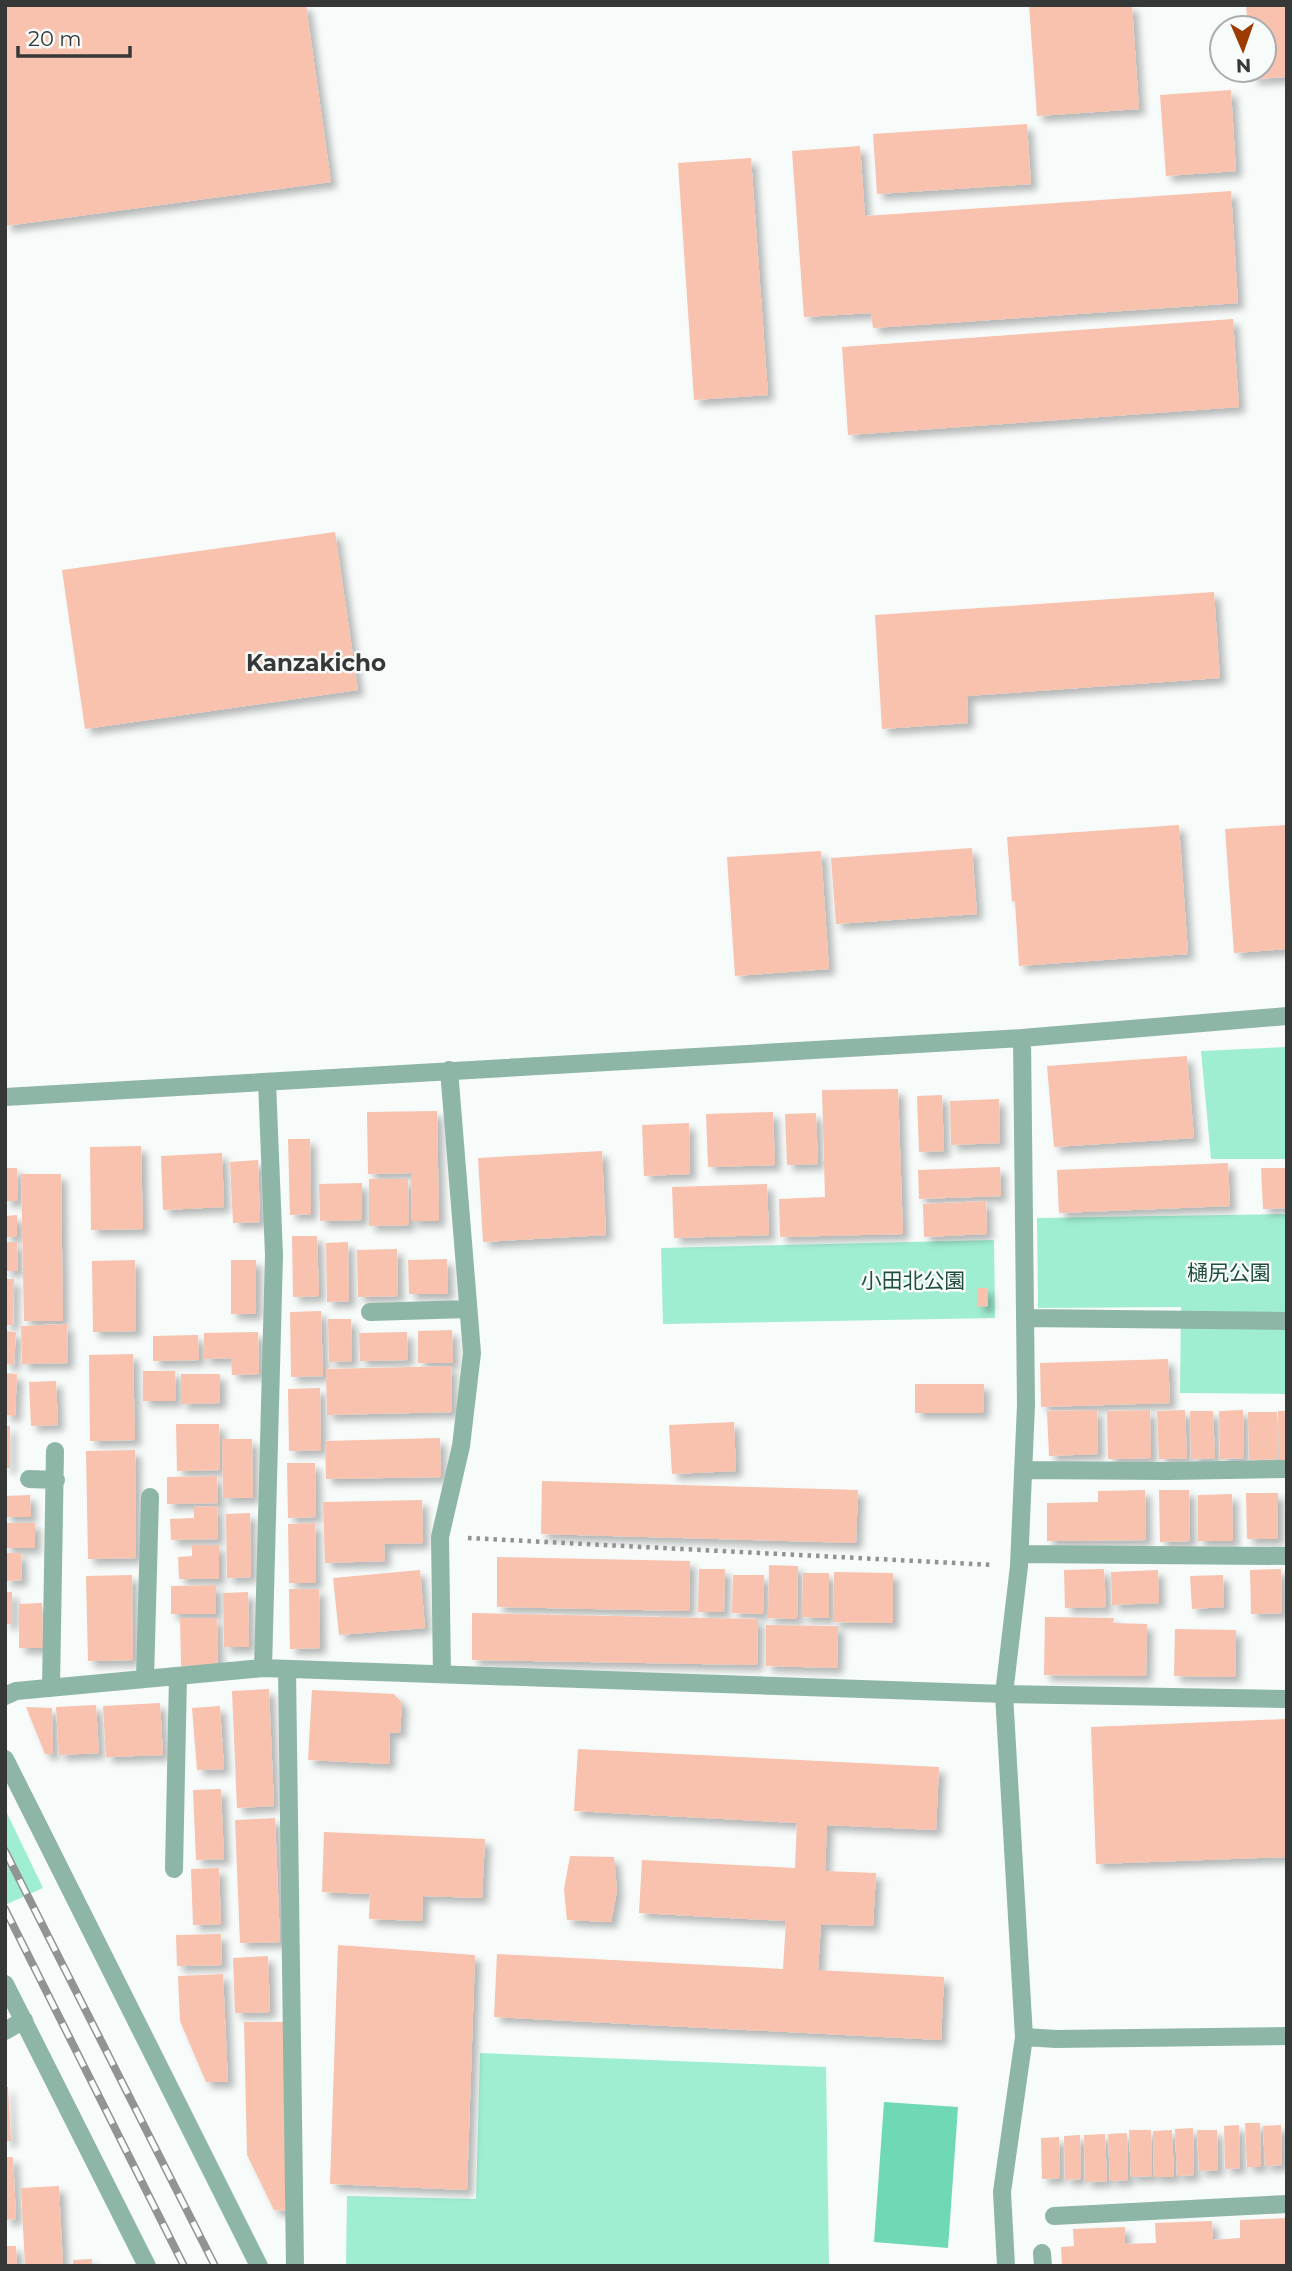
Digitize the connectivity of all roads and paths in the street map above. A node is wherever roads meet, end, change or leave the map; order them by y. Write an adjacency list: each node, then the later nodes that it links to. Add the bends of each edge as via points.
1 (1287, 1016): 2 (street)
2 (1022, 1038): 3 (street); 8 (street)
3 (449, 1070): 4 (street); 6 (street)
4 (267, 1082): 5 (street); 19 (street, via 274,1255)
5 (5, 1097)
6 (468, 1309): 7 (street); 16 (street, via 472,1353 461,1446)
7 (370, 1312)
8 (1026, 1318): 9 (street); 11 (street)
9 (1287, 1321)
10 (55, 1451): 14 (street)
11 (1023, 1469): 12 (street); 18 (street)
12 (1287, 1469)
13 (29, 1479): 14 (street)
14 (56, 1480): 24 (street)
15 (150, 1497): 23 (street)
16 (440, 1536): 18 (path); 21 (street)
17 (1287, 1556): 18 (street)
18 (1019, 1560): 25 (street)
19 (263, 1668): 20 (street); 22 (street)
20 (287, 1669): 21 (street); 39 (street)
21 (442, 1674): 25 (street)
22 (178, 1676): 23 (street); 29 (street)
23 (145, 1679): 24 (street)
24 (51, 1688): 26 (street)
25 (1004, 1694): 27 (street); 34 (street)
26 (5, 1696)
27 (1287, 1699)
28 (5, 1759): 38 (street)
29 (174, 1869)
30 (5, 1984): 31 (street)
31 (24, 2020): 32 (street); 37 (street)
32 (5, 2031)
33 (1287, 2036): 34 (street)
34 (1024, 2037): 40 (street, via 1002,2192)
35 (1287, 2204): 36 (street)
36 (1054, 2216)
37 (147, 2266)
38 (259, 2266)
39 (295, 2266)
40 (1006, 2266)

